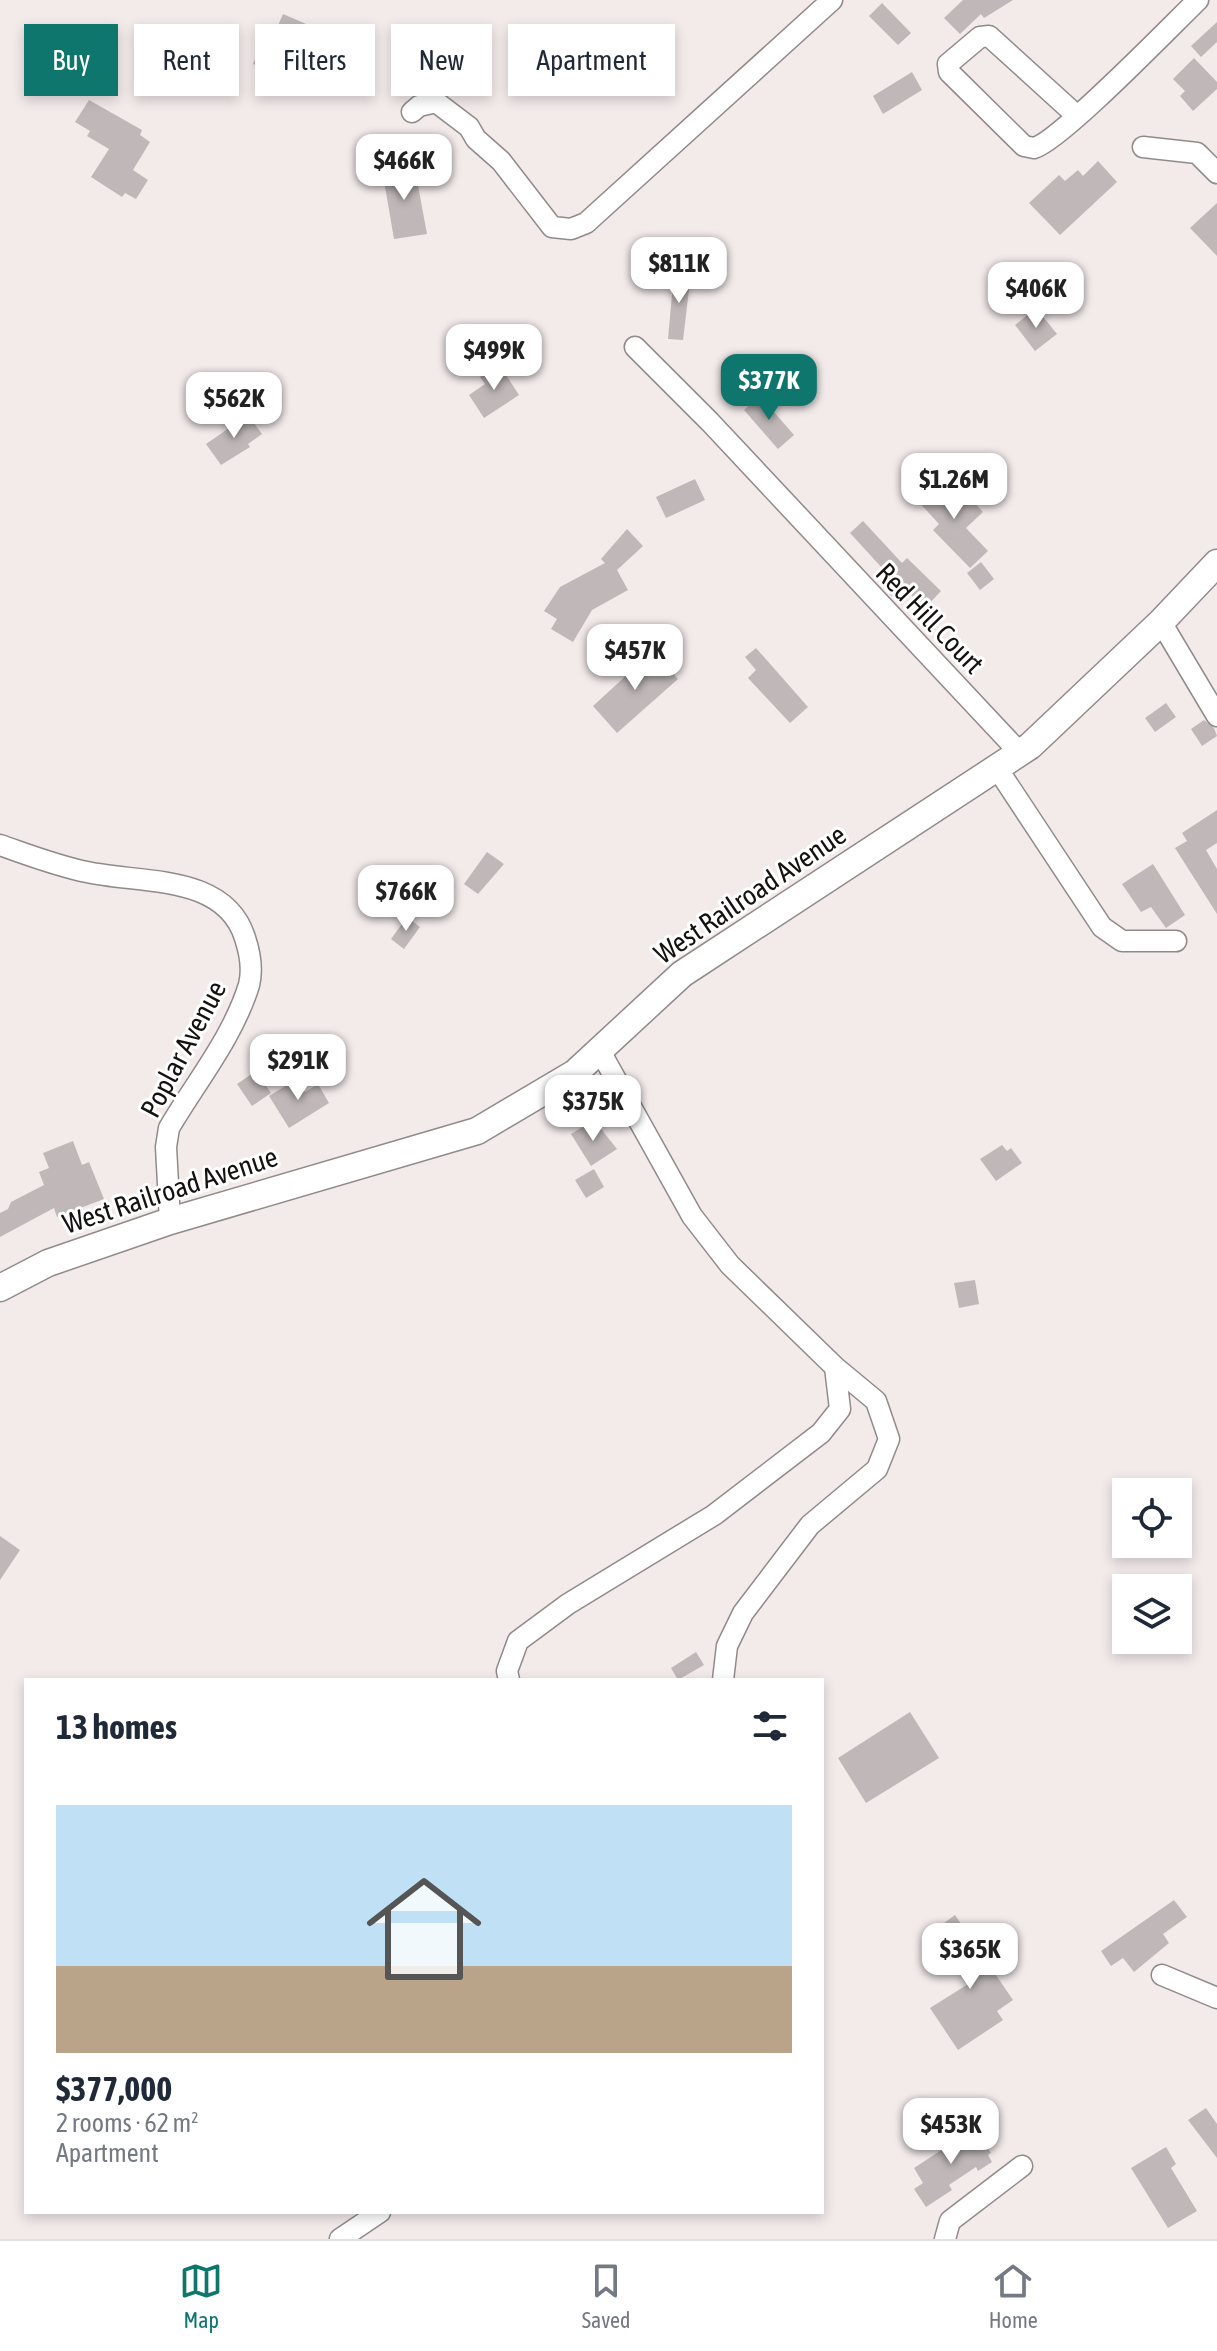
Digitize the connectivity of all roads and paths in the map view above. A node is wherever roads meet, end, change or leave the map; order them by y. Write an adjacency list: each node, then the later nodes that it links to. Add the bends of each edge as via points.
1 (832, 0): 3 (street, via 586,223 571,229 552,227 501,161 450,110 436,102)
2 (1198, 0): 4 (street)
3 (412, 112)
4 (1076, 115): 4 (street, via 1041,147 1029,148 949,72 948,64 980,37 989,36)
5 (1143, 147): 6 (street, via 1197,153)
6 (1217, 173)
7 (635, 347): 11 (street, Red Hill Court)
8 (1217, 563): 9 (main road, West Railroad Avenue)
9 (1161, 622): 10 (street); 11 (main road, West Railroad Avenue)
10 (1217, 716)
11 (1020, 753): 12 (main road, West Railroad Avenue)
12 (997, 768): 14 (street, via 1102,927 1122,941); 15 (main road, West Railroad Avenue, via 682,974)
13 (0, 845): 16 (street, Poplar Avenue, via 85,872 205,892 228,908 243,931 251,956 250,982 226,1037 169,1128)
14 (1176, 941)
15 (600, 1051): 16 (main road, West Railroad Avenue, via 575,1073 477,1131); 18 (street, via 692,1216 730,1265)
16 (170, 1221): 17 (main road, West Railroad Avenue, via 48,1263)
17 (0, 1288)
18 (835, 1367): 19 (street, via 840,1409 821,1433 714,1515 568,1604 518,1641); 20 (street, via 876,1401 889,1439 877,1469 810,1525 743,1613 727,1646)
19 (509, 1678)
20 (723, 1678)
21 (1162, 1975): 22 (street)
22 (1217, 1998)
23 (1022, 2166): 26 (street, via 950,2221)
24 (377, 2214): 25 (street)
25 (340, 2239)
26 (945, 2239)

